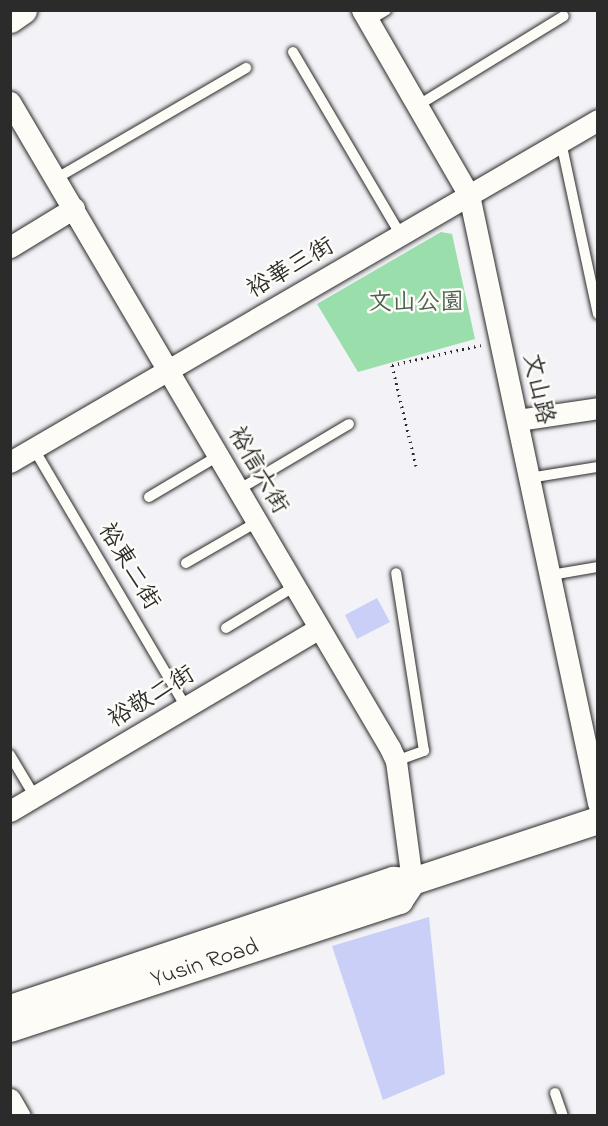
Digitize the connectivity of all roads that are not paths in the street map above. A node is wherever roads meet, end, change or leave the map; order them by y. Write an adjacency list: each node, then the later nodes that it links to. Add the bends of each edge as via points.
1 (23, 10): 5 (street)
2 (386, 10): 3 (lane)
3 (365, 16): 9 (street, 文山路)
4 (564, 16): 9 (lane)
5 (10, 19)
6 (292, 52): 15 (lane)
7 (246, 68): 12 (lane)
8 (10, 102): 12 (street, 裕信六街)
9 (417, 106): 13 (street, 文山路)
10 (597, 120): 11 (street, 裕華三街)
11 (561, 142): 13 (street, 裕華三街); 17 (lane)
12 (57, 178): 14 (street, 裕信六街)
13 (469, 195): 15 (street, 裕華三街); 20 (street, 文山路)
14 (74, 208): 16 (street); 18 (street, 裕信六街)
15 (401, 235): 18 (street, 裕華三街)
16 (10, 247)
17 (597, 314)
18 (169, 370): 22 (street, 裕華三街); 23 (street, 裕信六街)
19 (597, 408): 20 (street)
20 (518, 420): 26 (street, 文山路)
21 (349, 424): 27 (lane)
22 (33, 449): 24 (street, 裕華三街); 37 (lane, 裕東二街)
23 (218, 456): 27 (street, 裕信六街); 28 (lane)
24 (10, 462)
25 (597, 467): 26 (lane)
26 (530, 478): 33 (street, 文山路)
27 (238, 490): 29 (street, 裕信六街)
28 (149, 497)
29 (257, 522): 30 (lane); 34 (street, 裕信六街)
30 (186, 563)
31 (597, 567): 33 (lane)
32 (396, 573): 39 (lane, via 424,751)
33 (551, 575): 41 (street, 文山路)
34 (295, 586): 35 (lane); 36 (street, 裕信六街)
35 (226, 628)
36 (319, 628): 37 (street, 裕敬二街); 39 (street, 裕信六街)
37 (186, 707): 40 (street, 裕敬二街)
38 (10, 755): 40 (lane)
39 (396, 761): 44 (street, 裕信六街)
40 (35, 797): 42 (street, 裕敬二街)
41 (597, 803)
42 (10, 811)
43 (597, 820): 44 (street)
44 (406, 890): 45 (street, via 393,880); 46 (street, Yusin Road)
45 (10, 1008)
46 (10, 1028)
47 (555, 1093): 50 (lane)
48 (10, 1099): 49 (street)
49 (20, 1116)
50 (563, 1116)

